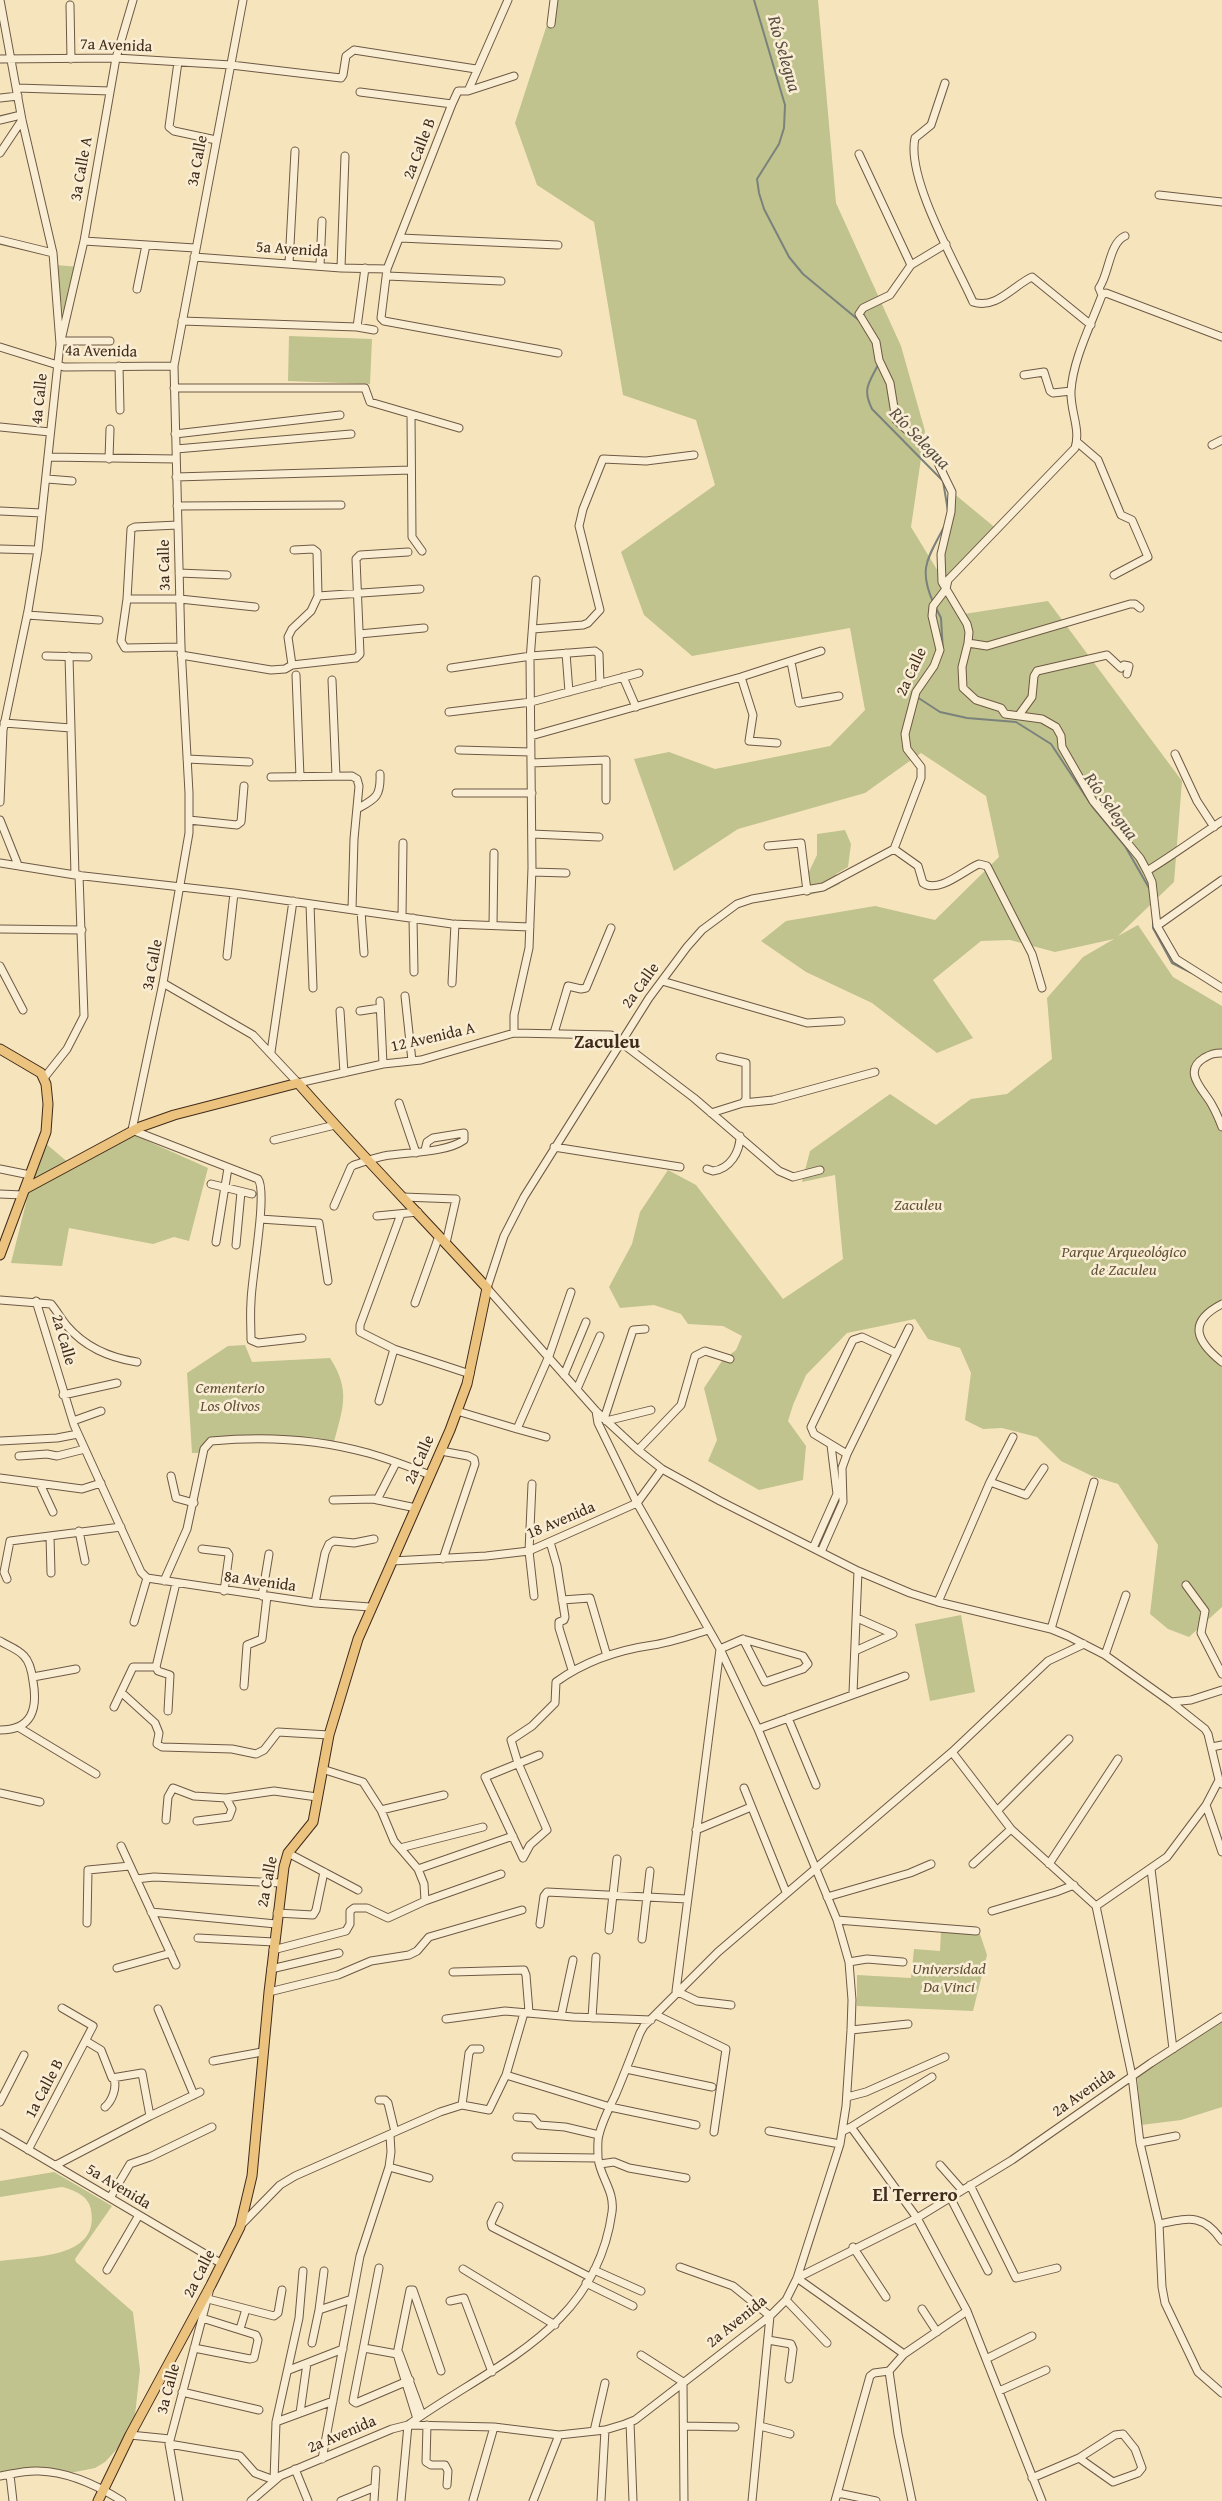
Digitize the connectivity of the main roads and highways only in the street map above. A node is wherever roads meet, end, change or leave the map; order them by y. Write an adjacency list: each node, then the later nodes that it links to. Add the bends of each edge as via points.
1 (0, 1048): 2 (main road, via 37,1069 44,1078 47,1092 46,1132)
2 (24, 1192): 3 (main road); 4 (main road, 12 Avenida A, via 132,1130 298,1083)
3 (0, 1255)
4 (487, 1288): 5 (main road, 2a Calle, via 470,1374 457,1411 370,1607 352,1656 328,1735 313,1822 288,1853 281,1883 268,1992 252,2176 240,2227)
5 (98, 2501)

